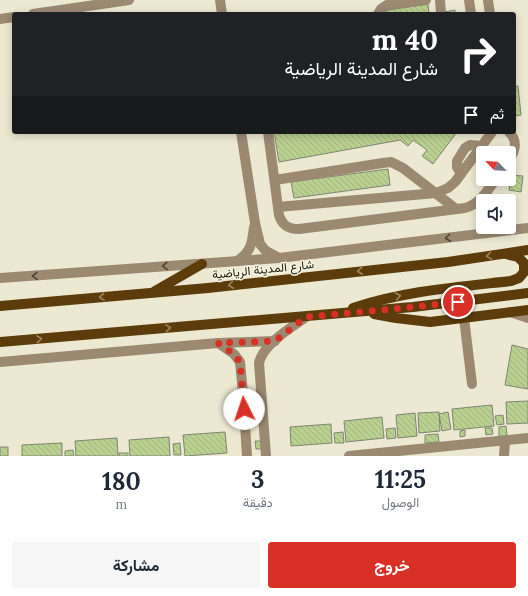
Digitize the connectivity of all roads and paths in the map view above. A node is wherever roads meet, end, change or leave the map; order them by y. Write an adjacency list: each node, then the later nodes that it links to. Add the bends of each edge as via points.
1 (129, 0): 7 (street)
2 (220, 0): 9 (street)
3 (426, 0): 10 (street, via 387,5)
4 (440, 0): 11 (street)
5 (469, 0): 12 (street)
6 (488, 0): 13 (street)
7 (78, 4): 8 (street)
8 (42, 12)
9 (222, 12)
10 (379, 12)
11 (441, 12)
12 (471, 12)
13 (490, 12)
14 (12, 17): 15 (street)
15 (0, 19)
16 (241, 134): 27 (street)
17 (268, 134): 21 (street)
18 (491, 134): 23 (street, via 461,174 448,188)
19 (510, 134): 20 (street)
20 (516, 146)
21 (274, 180): 23 (street, via 391,162); 24 (street)
22 (491, 186): 25 (street, via 475,204)
23 (436, 193): 24 (street); 25 (street)
24 (278, 207): 25 (street, via 284,224 295,229)
25 (456, 209)
26 (528, 221): 28 (street)
27 (255, 223): 34 (street, via 264,250); 35 (street, via 249,250)
28 (516, 228)
29 (528, 228): 30 (street, شارع المدينة الرياضية)
30 (516, 230)
31 (486, 234): 34 (street, شارع المدينة الرياضية, one-way to 34)
32 (528, 250): 33 (main road, شارع المدينة الرياضية)
33 (505, 253): 38 (main road, شارع المدينة الرياضية, one-way to 38, via 440,263); 44 (main road, one-way to 33, via 382,299 519,278 524,272 524,263 518,257)
34 (279, 258): 35 (street, شارع المدينة الرياضية)
35 (235, 261): 36 (street, شارع المدينة الرياضية)
36 (202, 264): 37 (street, شارع المدينة الرياضية, one-way to 37); 38 (main road)
37 (0, 278)
38 (152, 293): 40 (main road, شارع المدينة الرياضية, one-way to 40)
39 (528, 293): 42 (main road, via 436,305)
40 (0, 306)
41 (528, 310): 43 (main road)
42 (362, 311): 44 (main road); 46 (main road, via 418,321)
43 (508, 312): 46 (main road); 47 (street)
44 (334, 314): 45 (main road)
45 (306, 317): 48 (street); 49 (main road, one-way to 45)
46 (464, 318): 52 (street)
47 (528, 318)
48 (275, 341): 50 (street); 57 (street, via 262,353 259,363)
49 (0, 342)
50 (218, 343): 51 (street); 56 (street, via 234,354 240,362)
51 (0, 362)
52 (472, 384)
53 (528, 438): 54 (street)
54 (505, 441): 55 (street); 59 (street)
55 (405, 453): 58 (street)
56 (247, 456)
57 (266, 456)
58 (349, 456)
59 (504, 456)

